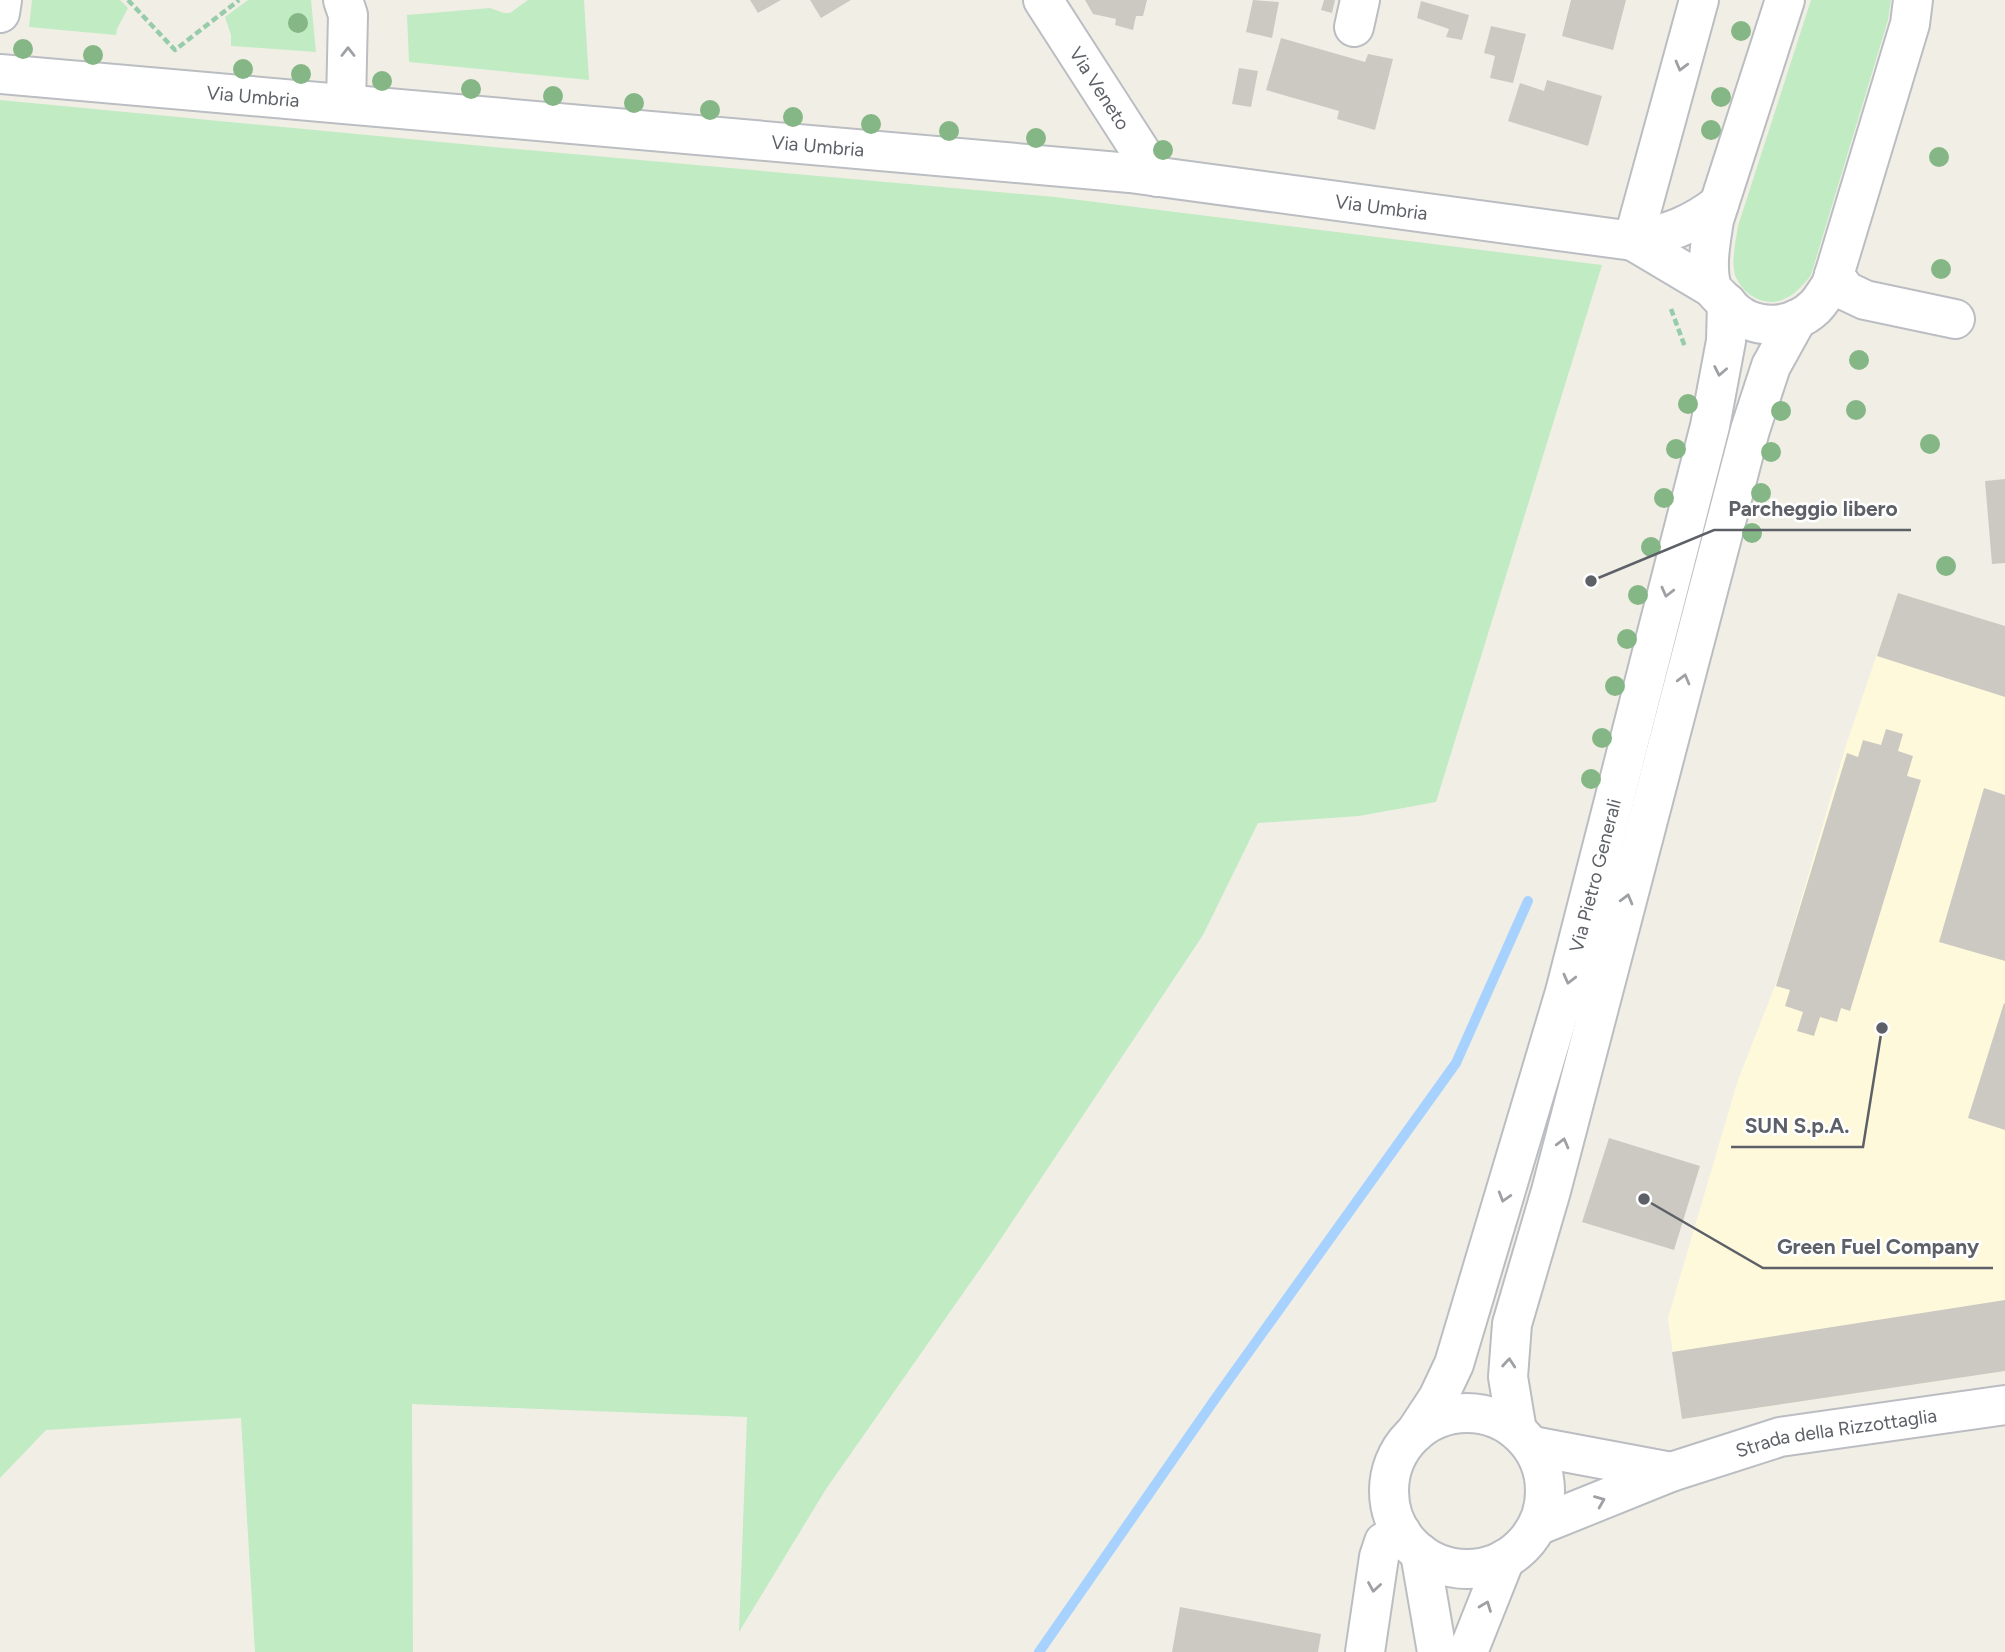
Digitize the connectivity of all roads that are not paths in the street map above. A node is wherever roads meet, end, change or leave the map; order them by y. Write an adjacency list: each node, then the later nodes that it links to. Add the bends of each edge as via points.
1 (2, 0): 7 (street)
2 (343, 0): 9 (street, one-way to 2, via 348,15)
3 (1043, 0): 10 (street, Via Veneto)
4 (1699, 0): 12 (street, one-way to 12)
5 (1785, 0): 11 (street, Via Pietro Generali)
6 (1913, 0): 13 (street, via 1910,24)
7 (0, 13)
8 (0, 74): 9 (street, Via Umbria)
9 (346, 104): 10 (street, Via Umbria)
10 (1157, 177): 12 (street, Via Umbria)
11 (1720, 204): 12 (street, via 1677,229); 14 (street, Via Pietro Generali, via 1710,251)
12 (1633, 241): 14 (street)
13 (1835, 275): 15 (street, via 1815,307); 16 (street, via 1846,291 1865,300)
14 (1719, 295): 15 (street, via 1734,312 1754,323 1773,327); 18 (street, Via Pietro Generali, one-way to 18, via 1726,341 1710,426 1566,992 1454,1364)
15 (1797, 319): 19 (street, Via Pietro Generali, one-way to 15, via 1508,1377 1512,1324 1749,430 1771,366)
16 (1955, 319)
17 (2005, 1405): 20 (street, Strada della Rizzottaglia, via 1780,1437)
18 (1415, 1433): 19 (street, via 1439,1418 1466,1412 1493,1417); 22 (street, via 1399,1453 1390,1479 1391,1506)
19 (1525, 1438): 20 (street); 21 (street, via 1545,1481)
20 (1671, 1472): 21 (street, Strada della Rizzottaglia, one-way to 20)
21 (1537, 1526): 23 (street, via 1523,1545)
22 (1411, 1543): 23 (street, via 1440,1564 1462,1569); 24 (street, one-way to 24, via 1384,1542); 25 (street)
23 (1504, 1559): 26 (street, one-way to 23)
24 (1365, 1652)
25 (1437, 1652)
26 (1468, 1652)

